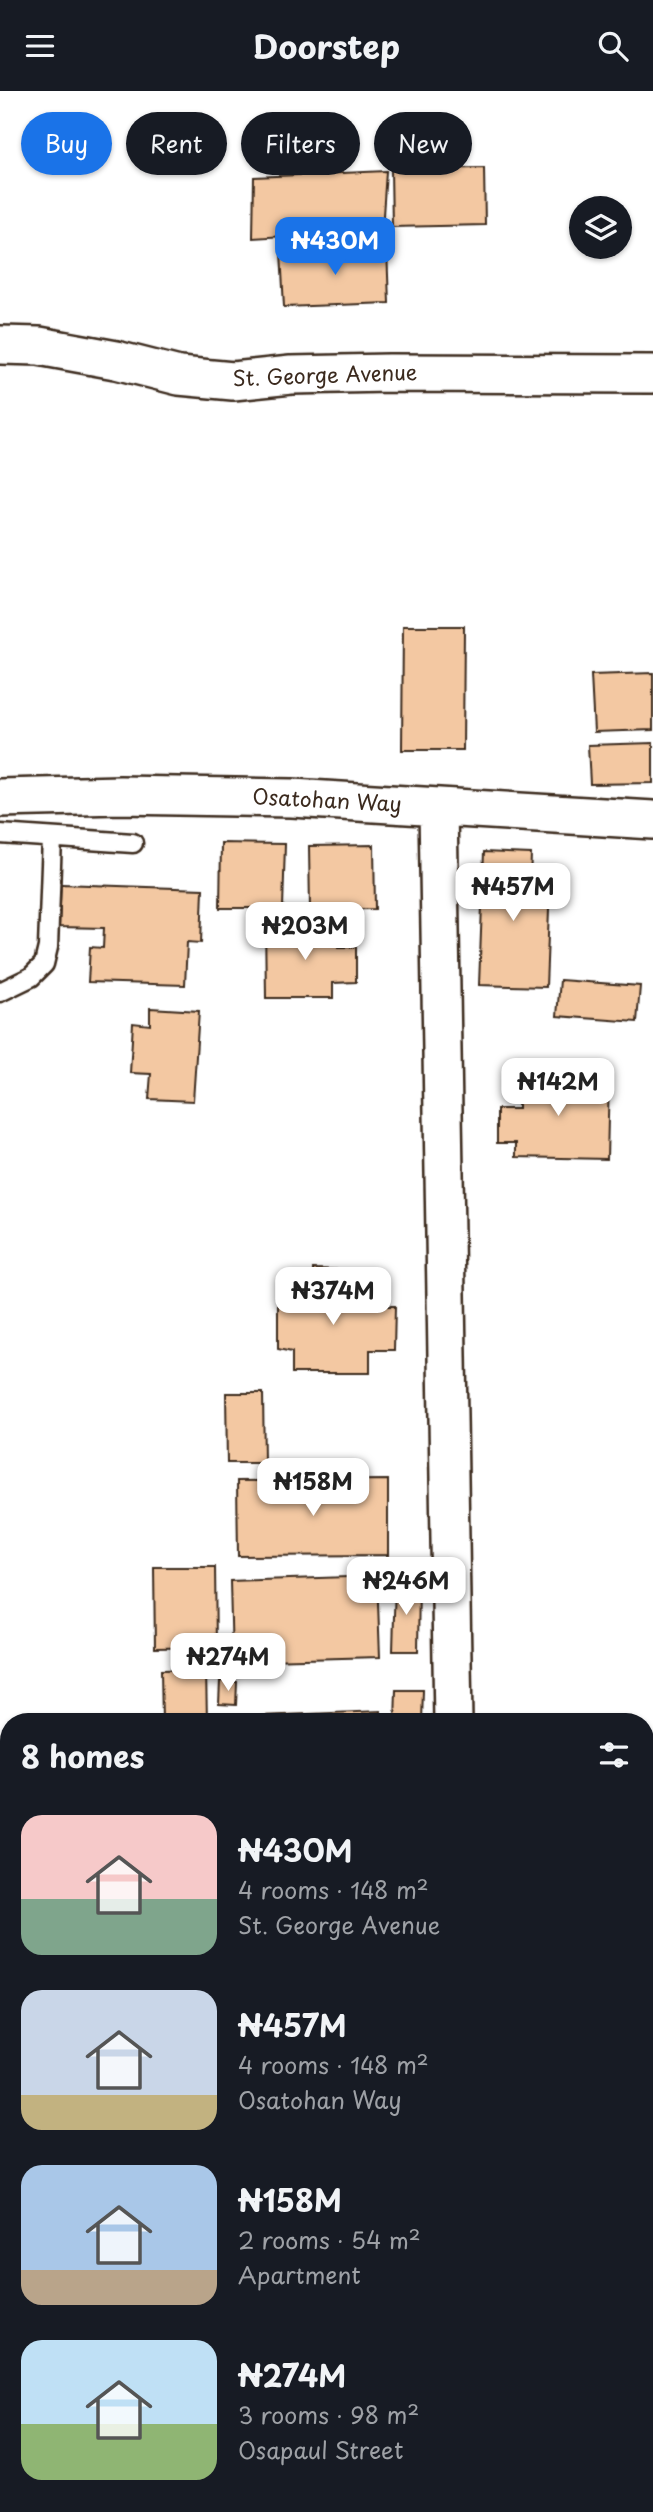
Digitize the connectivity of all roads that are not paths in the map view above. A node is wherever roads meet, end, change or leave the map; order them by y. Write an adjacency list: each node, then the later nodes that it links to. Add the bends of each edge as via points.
1 (0, 345): 2 (street, St. George Avenue, via 39,346 179,376 233,381 291,375 485,372)
2 (653, 375)
3 (0, 798): 4 (street, Osatohan Way, via 292,798)
4 (438, 807): 5 (street, Osatohan Way); 10 (street)
5 (653, 820)
6 (0, 834): 7 (lane)
7 (51, 838): 8 (lane); 9 (lane, via 44,964 31,977)
8 (133, 843)
9 (0, 992)
10 (453, 1713)

